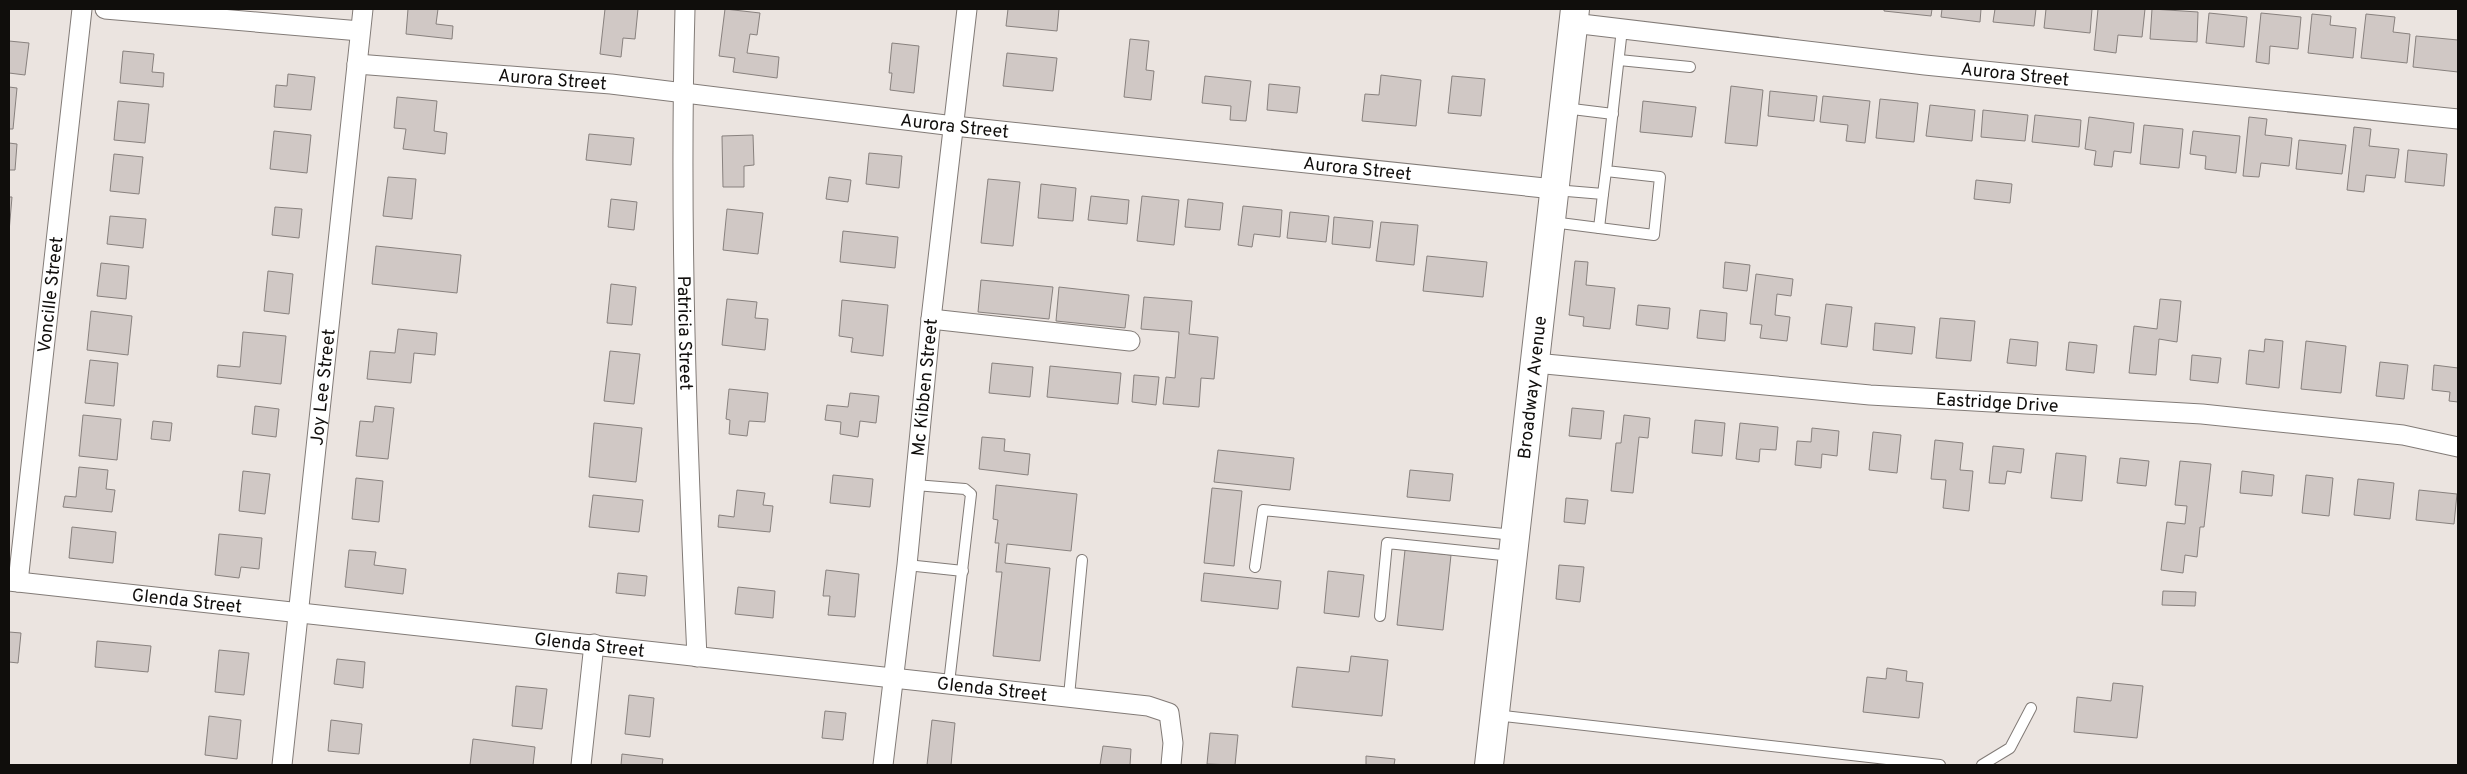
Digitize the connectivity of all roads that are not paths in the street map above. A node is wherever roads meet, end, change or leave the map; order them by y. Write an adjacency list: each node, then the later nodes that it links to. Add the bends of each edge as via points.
1 (82, 9): 32 (street, Voncille Street)
2 (105, 9): 8 (street)
3 (363, 9): 8 (street, Joy Lee Street)
4 (685, 9): 12 (street, Patricia Street)
5 (967, 9): 16 (street, Mc Kibben Street)
6 (1574, 16): 7 (street, Aurora Street); 13 (main road, Broadway Avenue)
7 (1622, 29): 9 (lane); 15 (street, Aurora Street, via 1944,67)
8 (360, 30): 10 (street, Joy Lee Street)
9 (1619, 60): 11 (lane); 14 (lane)
10 (357, 64): 12 (street, Aurora Street, via 611,84); 33 (street, Joy Lee Street)
11 (1690, 67)
12 (683, 94): 16 (street, Aurora Street); 36 (street, Patricia Street, via 690,500)
13 (1564, 108): 14 (lane); 18 (main road, Broadway Avenue)
14 (1613, 114): 17 (lane)
15 (2458, 119)
16 (954, 126): 18 (street, Aurora Street); 22 (street, Mc Kibben Street)
17 (1606, 171): 19 (lane); 21 (lane, via 1660,177 1654,235)
18 (1554, 189): 19 (lane); 20 (main road, Broadway Avenue)
19 (1603, 194): 21 (lane)
20 (1551, 222): 21 (lane); 24 (main road, Broadway Avenue)
21 (1599, 228)
22 (931, 319): 23 (street); 26 (street, Mc Kibben Street)
23 (1130, 341)
24 (1534, 363): 25 (street, Eastridge Drive, via 1870,395 2202,414 2403,435); 27 (main road, Broadway Avenue)
25 (2458, 447)
26 (915, 485): 29 (street, Mc Kibben Street); 31 (lane, via 965,489 971,494)
27 (1514, 545): 30 (lane, via 1263,510); 34 (lane, via 1387,543); 41 (main road, Broadway Avenue)
28 (1082, 560): 39 (lane)
29 (907, 566): 31 (lane); 37 (street, Mc Kibben Street)
30 (1256, 567)
31 (963, 571): 38 (lane)
32 (13, 582): 33 (street, Glenda Street)
33 (297, 614): 35 (street, Glenda Street); 42 (street, Joy Lee Street)
34 (1380, 616)
35 (594, 644): 36 (street, Glenda Street); 43 (street)
36 (698, 657): 37 (street, Glenda Street)
37 (895, 676): 38 (street, Glenda Street); 44 (street, Mc Kibben Street)
38 (949, 683): 39 (street, Glenda Street)
39 (1070, 696): 45 (street, Glenda Street, via 1148,706 1169,714 1173,743)
40 (2031, 708): 48 (lane, via 2010,748)
41 (1494, 715): 46 (main road, Broadway Avenue); 47 (lane)
42 (282, 765)
43 (581, 765)
44 (883, 765)
45 (1170, 765)
46 (1488, 765)
47 (1940, 765)
48 (1982, 765)

